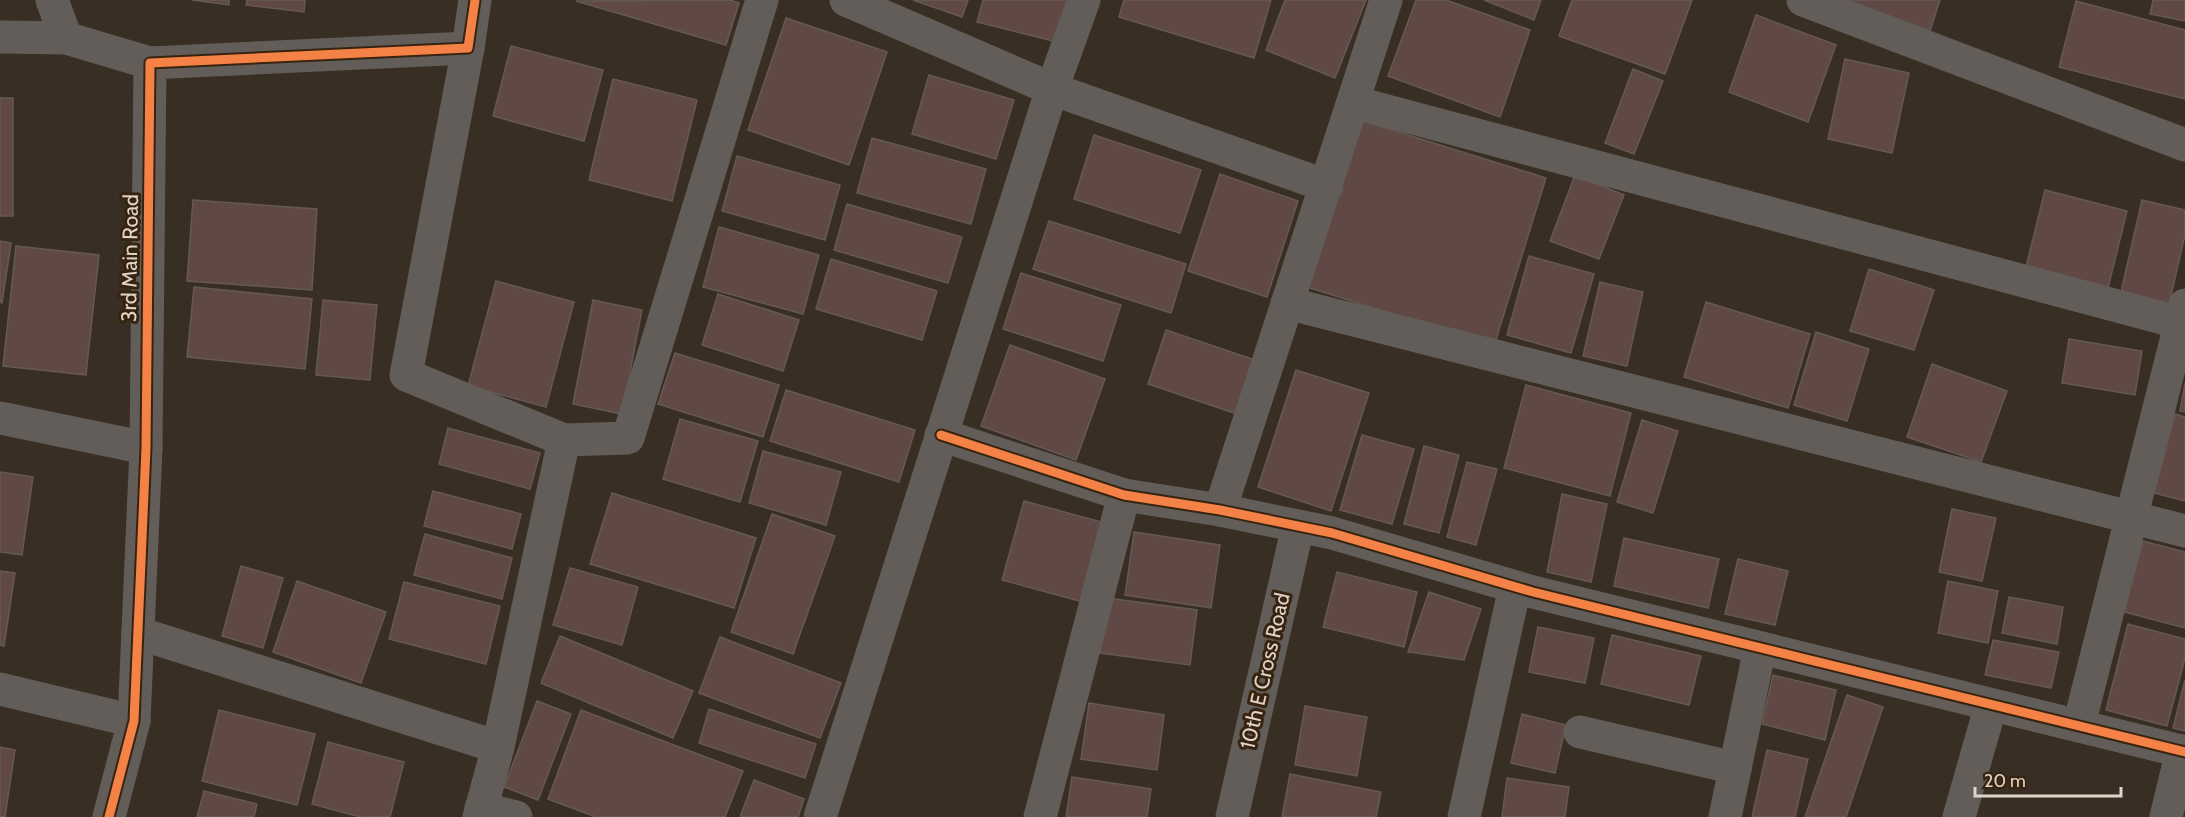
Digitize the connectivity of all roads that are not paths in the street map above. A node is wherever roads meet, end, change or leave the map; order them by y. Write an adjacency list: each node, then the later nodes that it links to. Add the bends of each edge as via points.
1 (52, 0): 9 (street)
2 (475, 0): 10 (street)
3 (762, 0): 20 (street, via 628,438)
4 (846, 0): 12 (street)
5 (1084, 0): 12 (street)
6 (1386, 0): 13 (street)
7 (1803, 0): 14 (street)
8 (0, 37): 9 (street)
9 (66, 38): 11 (street)
10 (468, 48): 11 (street); 20 (street, via 406,375)
11 (150, 63): 21 (street, 3rd Main Road)
12 (1052, 89): 15 (street); 19 (street)
13 (1353, 102): 15 (street); 17 (street)
14 (2185, 145)
15 (1327, 186): 16 (street)
16 (1287, 303): 23 (street); 24 (street)
17 (2184, 318): 24 (street)
18 (0, 418): 21 (street)
19 (940, 435): 22 (street); 41 (street)
20 (564, 440): 35 (street)
21 (146, 448): 28 (street, 3rd Main Road)
22 (1124, 495): 23 (street); 42 (street)
23 (1220, 510): 25 (street)
24 (2132, 515): 26 (street); 33 (street)
25 (1298, 526): 27 (street); 43 (street, 10th E Cross Road)
26 (2185, 531)
27 (1515, 586): 29 (street); 44 (street)
28 (138, 633): 32 (street, 3rd Main Road); 35 (street)
29 (1760, 648): 31 (street); 37 (street)
30 (0, 689): 32 (street)
31 (1991, 705): 33 (street); 46 (street)
32 (134, 721): 39 (street, 3rd Main Road)
33 (2079, 725): 36 (street)
34 (1580, 732): 37 (street)
35 (498, 747): 38 (street)
36 (2183, 752): 47 (street)
37 (1735, 768): 45 (street)
38 (480, 813): 40 (street)
39 (109, 817)
40 (516, 817)
41 (820, 817)
42 (1040, 817)
43 (1232, 817)
44 (1464, 817)
45 (1725, 817)
46 (1959, 817)
47 (2166, 817)

